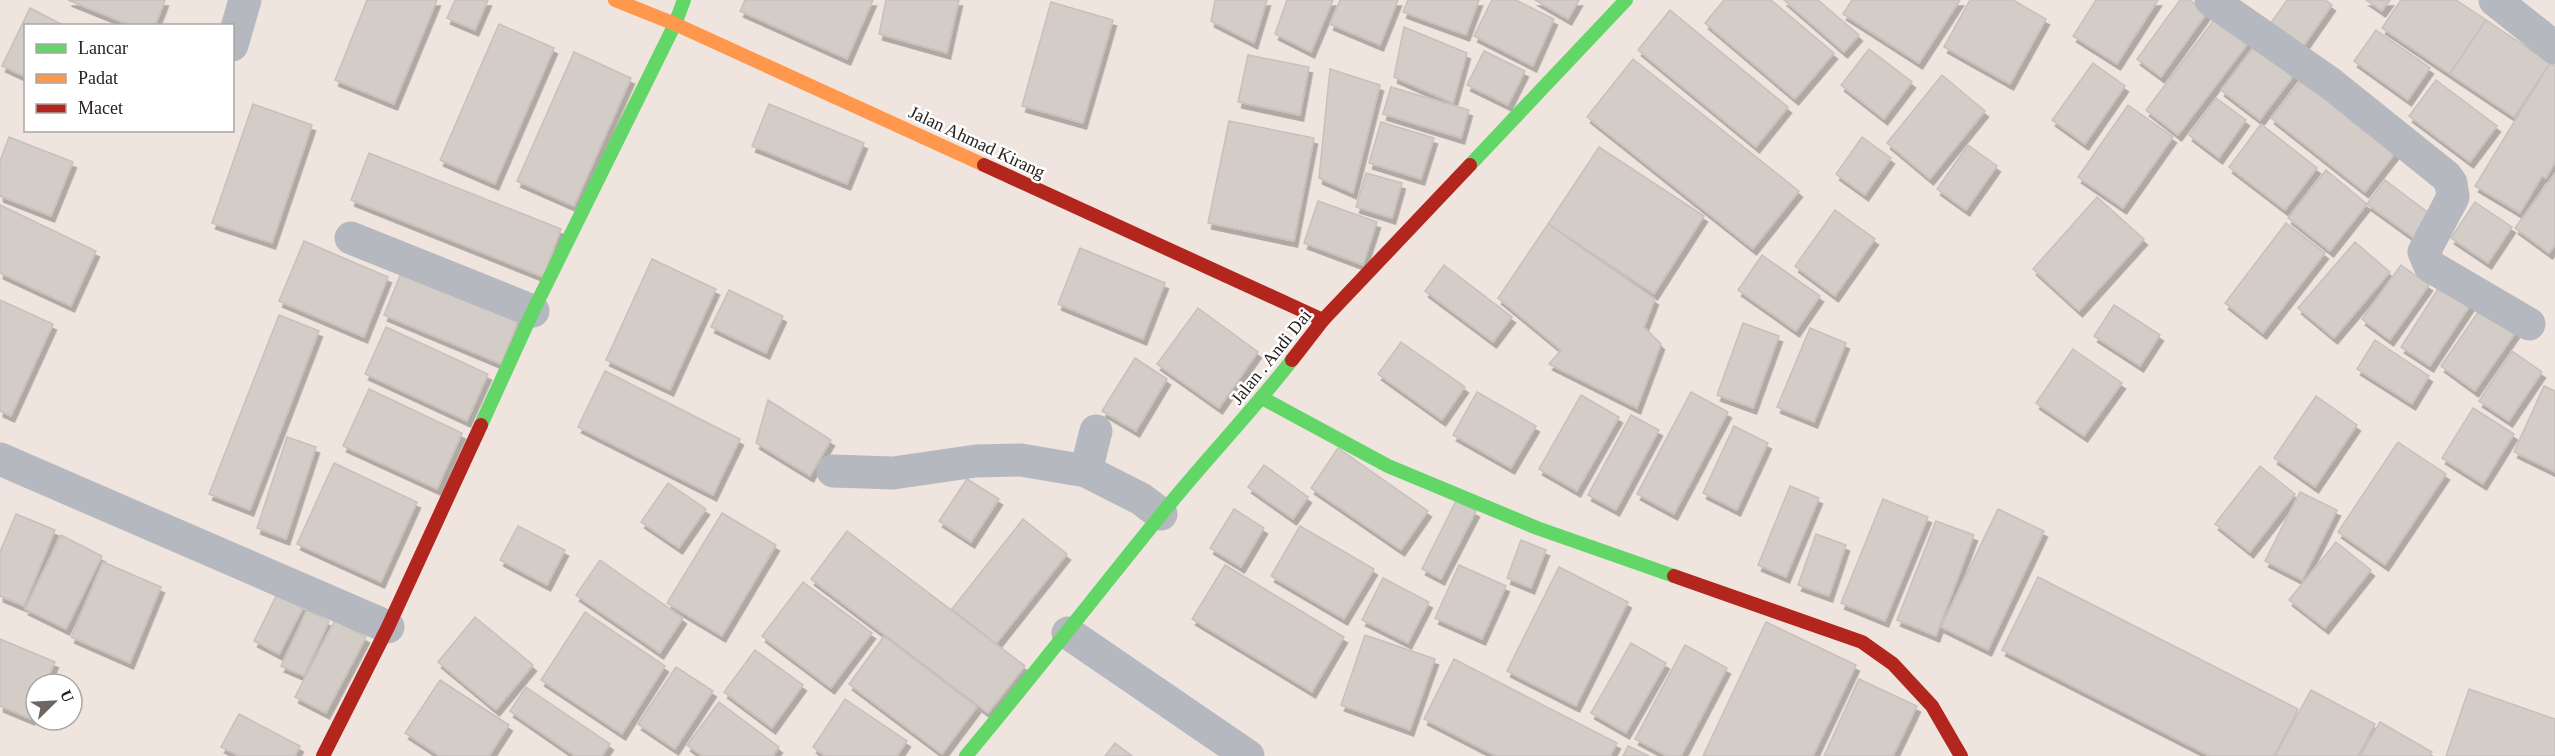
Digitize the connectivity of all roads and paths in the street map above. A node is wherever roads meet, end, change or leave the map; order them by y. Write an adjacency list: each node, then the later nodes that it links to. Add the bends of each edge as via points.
1 (245, 0): 8 (street)
2 (615, 0): 7 (main road, Jalan Ahmad Kirang)
3 (684, 0): 7 (main road)
4 (1626, 0): 12 (main road, Jalan . Andi Dai)
5 (2211, 0): 13 (street, via 2330,83 2446,176 2453,197 2424,252 2425,259 2430,266)
6 (2506, 4): 9 (street)
7 (675, 24): 11 (main road); 12 (main road, Jalan Ahmad Kirang)
8 (234, 38)
9 (2555, 48)
10 (351, 238): 11 (street)
11 (533, 311): 20 (main road)
12 (1323, 320): 14 (main road, Jalan . Andi Dai)
13 (2529, 324)
14 (1262, 398): 19 (main road, Jalan . Andi Dai); 25 (main road, via 1388,466 1537,528 1862,642 1893,664 1932,706)
15 (1096, 431): 18 (street)
16 (2, 467): 20 (street)
17 (833, 471): 18 (street, via 892,473 976,460 1021,460)
18 (1086, 471): 19 (street, via 1142,499)
19 (1161, 514): 21 (main road, Jalan . Andi Dai)
20 (388, 627): 22 (main road)
21 (1068, 633): 23 (main road, Jalan . Andi Dai); 24 (street)
22 (323, 756)
23 (966, 756)
24 (1248, 756)
25 (1961, 756)

